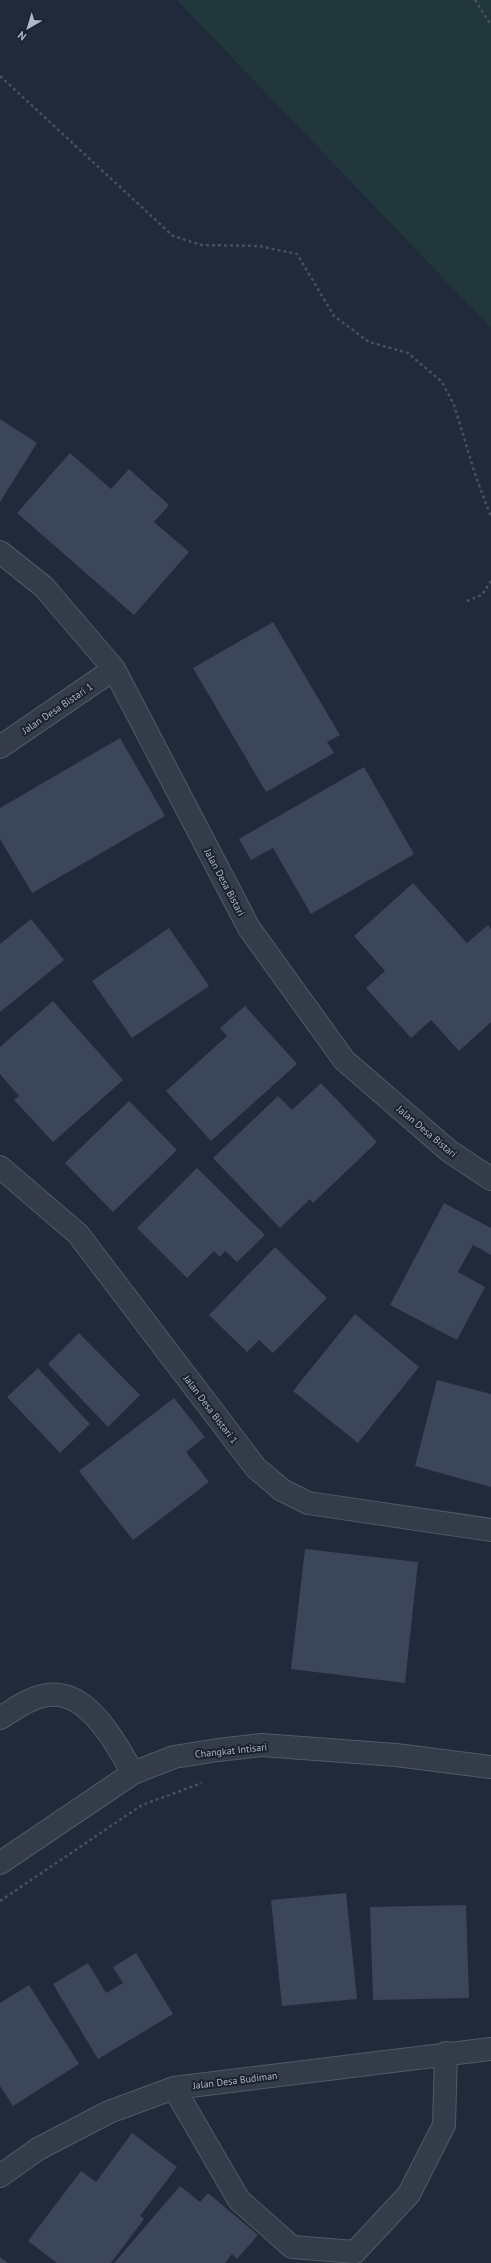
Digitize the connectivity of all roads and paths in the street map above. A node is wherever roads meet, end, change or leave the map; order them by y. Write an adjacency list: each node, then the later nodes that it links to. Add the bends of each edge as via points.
1 (475, 0): 2 (path)
2 (491, 25)
3 (0, 76): 4 (path, via 173,236 201,245 259,246 297,254 334,316 369,342 408,353 442,382 454,405)
4 (491, 517)
5 (0, 552): 8 (street, Jalan Desa Bistari, via 44,586)
6 (491, 581): 7 (path, via 482,595)
7 (467, 601)
8 (114, 669): 9 (street, Jalan Desa Bistari 1); 11 (street, Jalan Desa Bistari, via 249,928 344,1060 449,1151)
9 (0, 747)
10 (0, 1167): 12 (street, Jalan Desa Bistari 1, via 78,1234 256,1468 282,1490 308,1503)
11 (491, 1179)
12 (491, 1530)
13 (0, 1718): 15 (street, via 30,1700 54,1694 76,1699 98,1717)
14 (491, 1767): 15 (street, Changkat Intisari, via 396,1754 262,1745 174,1757)
15 (133, 1773): 17 (street, Changkat Intisari)
16 (206, 1781): 18 (path, via 142,1805)
17 (0, 1863)
18 (0, 1901)
19 (491, 2049): 20 (street, Jalan Desa Budiman)
20 (446, 2054): 21 (street, Jalan Desa Budiman); 21 (street, via 444,2125 409,2194 355,2252 292,2247 239,2200)
21 (174, 2088): 22 (street, Jalan Desa Budiman, via 109,2112 38,2149)
22 (0, 2176)

